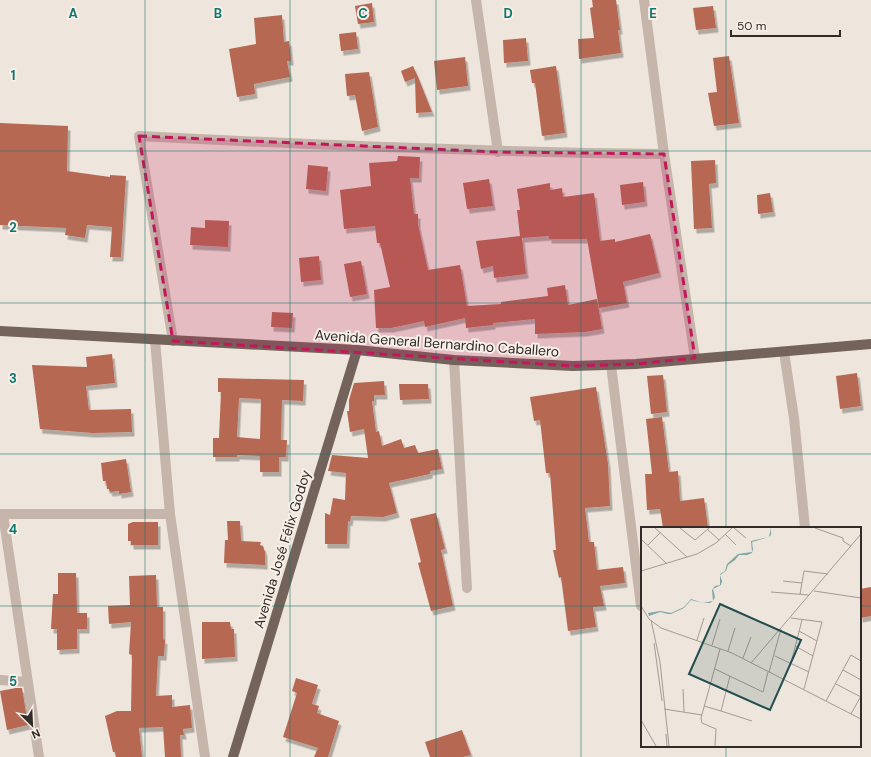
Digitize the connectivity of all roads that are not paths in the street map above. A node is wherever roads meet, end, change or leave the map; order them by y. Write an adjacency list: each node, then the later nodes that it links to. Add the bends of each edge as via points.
1 (476, 0): 3 (street)
2 (644, 0): 4 (street)
3 (498, 152): 4 (street); 7 (street, via 139,136)
4 (664, 154): 11 (street)
5 (0, 331): 6 (main road, Avenida General Bernardino Caballero)
6 (156, 340): 7 (main road, Avenida General Bernardino Caballero); 15 (street)
7 (173, 341): 9 (main road, Avenida General Bernardino Caballero)
8 (871, 344): 10 (main road, Avenida General Bernardino Caballero)
9 (358, 350): 12 (main road, Avenida General Bernardino Caballero); 23 (main road, Avenida José Félix Godoy)
10 (784, 352): 11 (main road, Avenida General Bernardino Caballero); 16 (street, via 794,418)
11 (695, 358): 13 (main road, Avenida General Bernardino Caballero)
12 (454, 360): 13 (main road, Avenida General Bernardino Caballero, via 573,366); 17 (street)
13 (611, 365): 18 (street)
14 (1, 514): 15 (street); 20 (street)
15 (170, 514): 22 (street)
16 (805, 527)
17 (468, 588)
18 (641, 606)
19 (0, 680): 20 (street)
20 (27, 682): 21 (street)
21 (39, 757)
22 (205, 757)
23 (233, 757)

